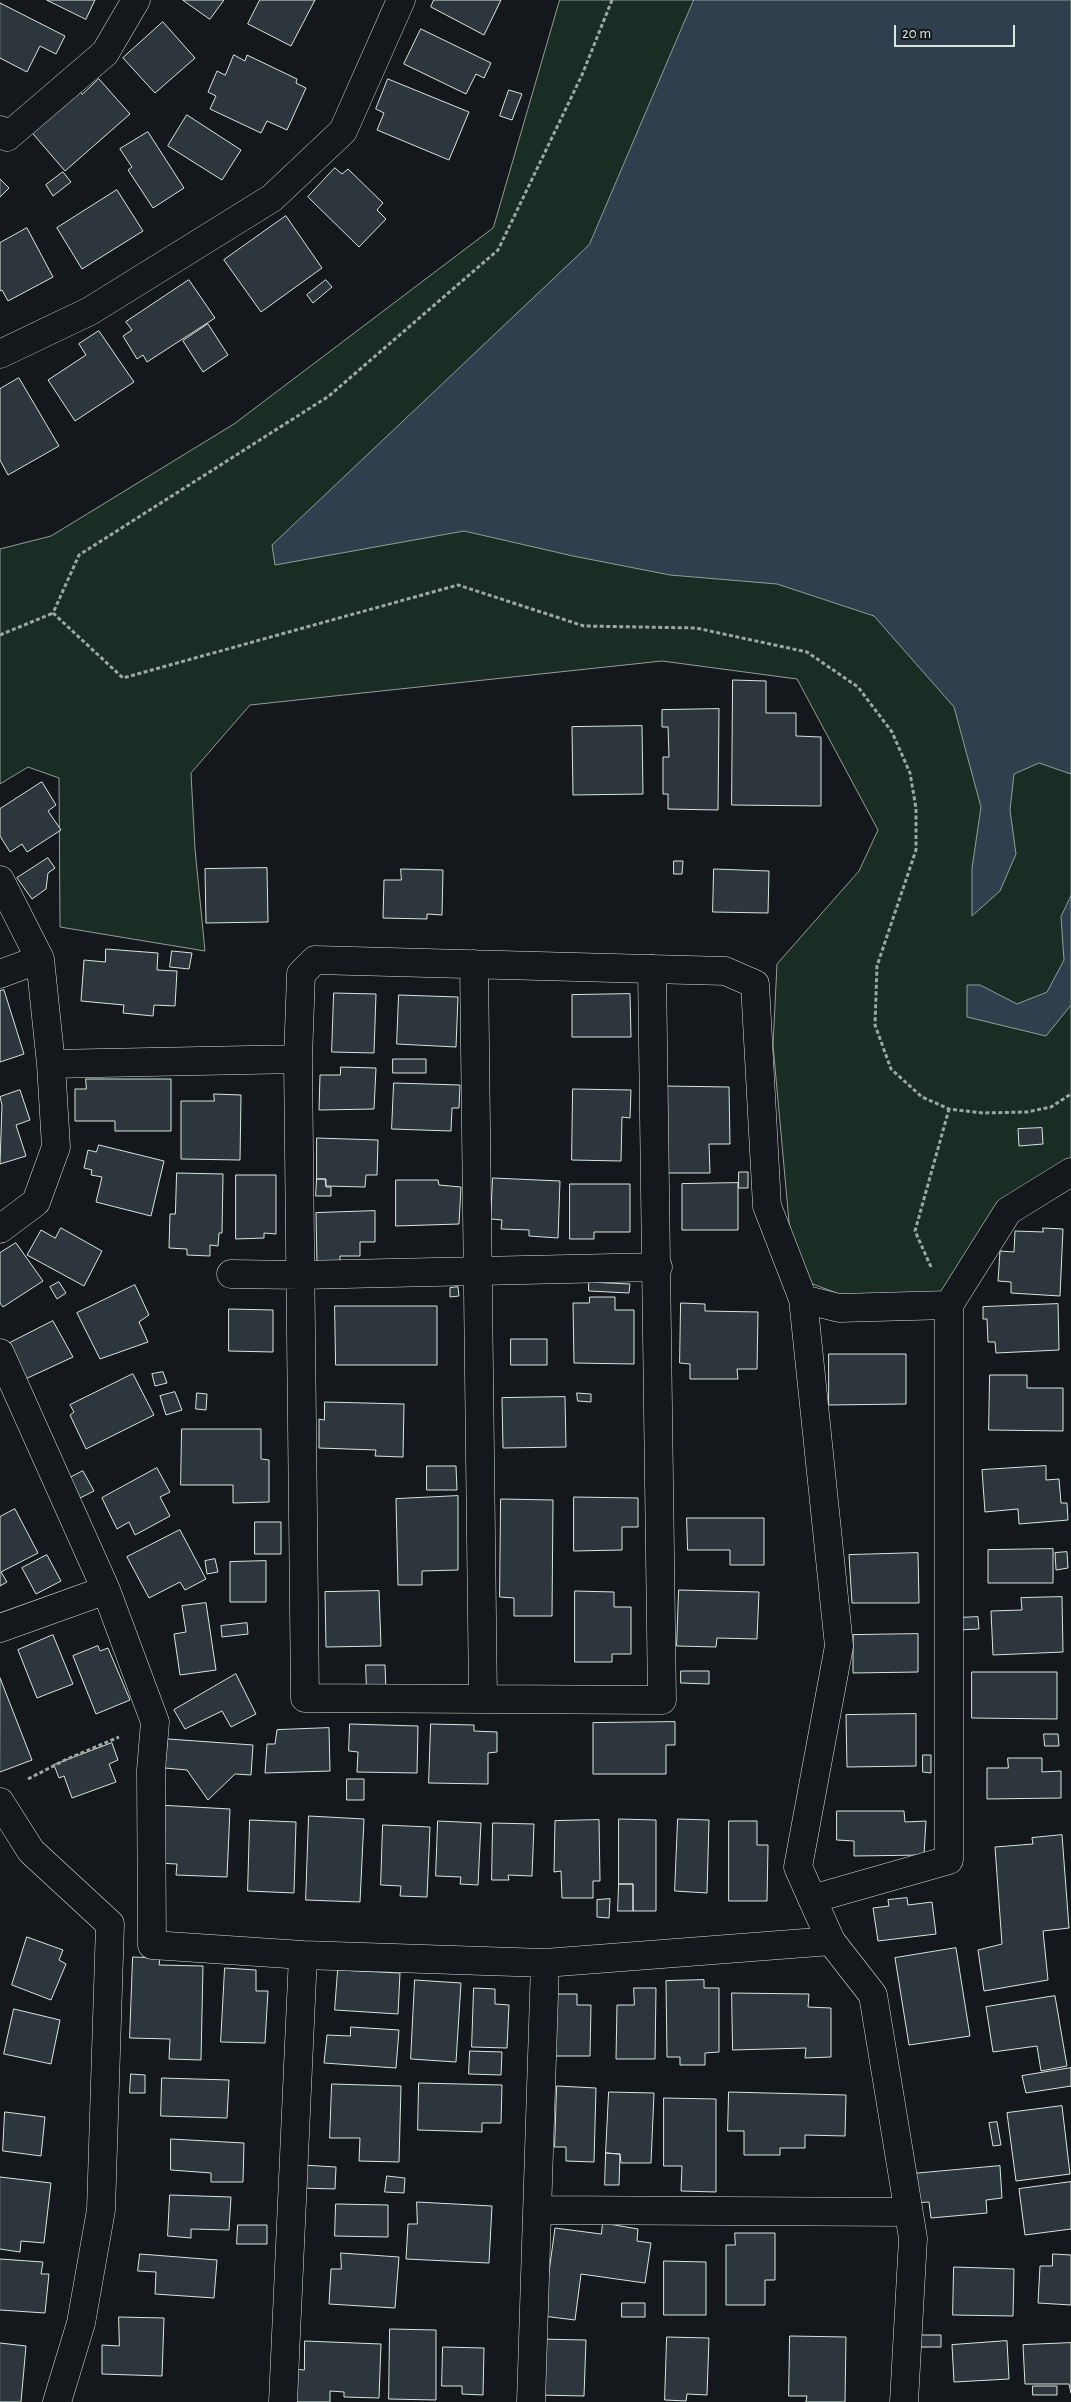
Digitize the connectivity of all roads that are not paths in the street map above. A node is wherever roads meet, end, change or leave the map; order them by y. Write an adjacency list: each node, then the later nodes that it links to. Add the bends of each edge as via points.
1 (136, 0): 3 (street, via 104,53 7,137)
2 (401, 0): 4 (street, via 343,131 272,198 90,311)
3 (0, 130)
4 (0, 354)
5 (0, 880): 6 (street)
6 (40, 960): 9 (street); 11 (street)
7 (474, 964): 8 (street); 10 (street, via 315,960 301,974); 15 (street)
8 (652, 969): 14 (street); 18 (street, via 725,971 755,984 767,1206)
9 (0, 974)
10 (298, 1059): 11 (street); 17 (street)
11 (51, 1064): 13 (street, via 56,1147 36,1202)
12 (1071, 1172): 19 (street, via 1008,1211)
13 (0, 1230)
14 (658, 1267): 15 (street); 23 (street, via 662,1700)
15 (478, 1270): 17 (street); 23 (street)
16 (231, 1274): 17 (street)
17 (300, 1275): 23 (street, via 306,1698)
18 (803, 1299): 19 (street, via 839,1308); 25 (street, via 839,1646 798,1867)
19 (949, 1306): 25 (street, via 949,1860)
20 (0, 1353): 21 (street)
21 (106, 1590): 22 (street); 27 (street, via 154,1722 151,1770 152,1944)
22 (0, 1628)
23 (483, 1700)
24 (0, 1802): 31 (street, via 31,1851 110,1924 101,2210 81,2323)
25 (812, 1899): 26 (street)
26 (831, 1941): 28 (street); 30 (street, via 872,1995)
27 (303, 1956): 28 (street); 32 (street)
28 (545, 1963): 29 (street)
29 (538, 2210): 30 (street); 33 (street)
30 (908, 2212): 34 (street, via 913,2238)
31 (57, 2402)
32 (283, 2402)
33 (532, 2402)
34 (904, 2402)

